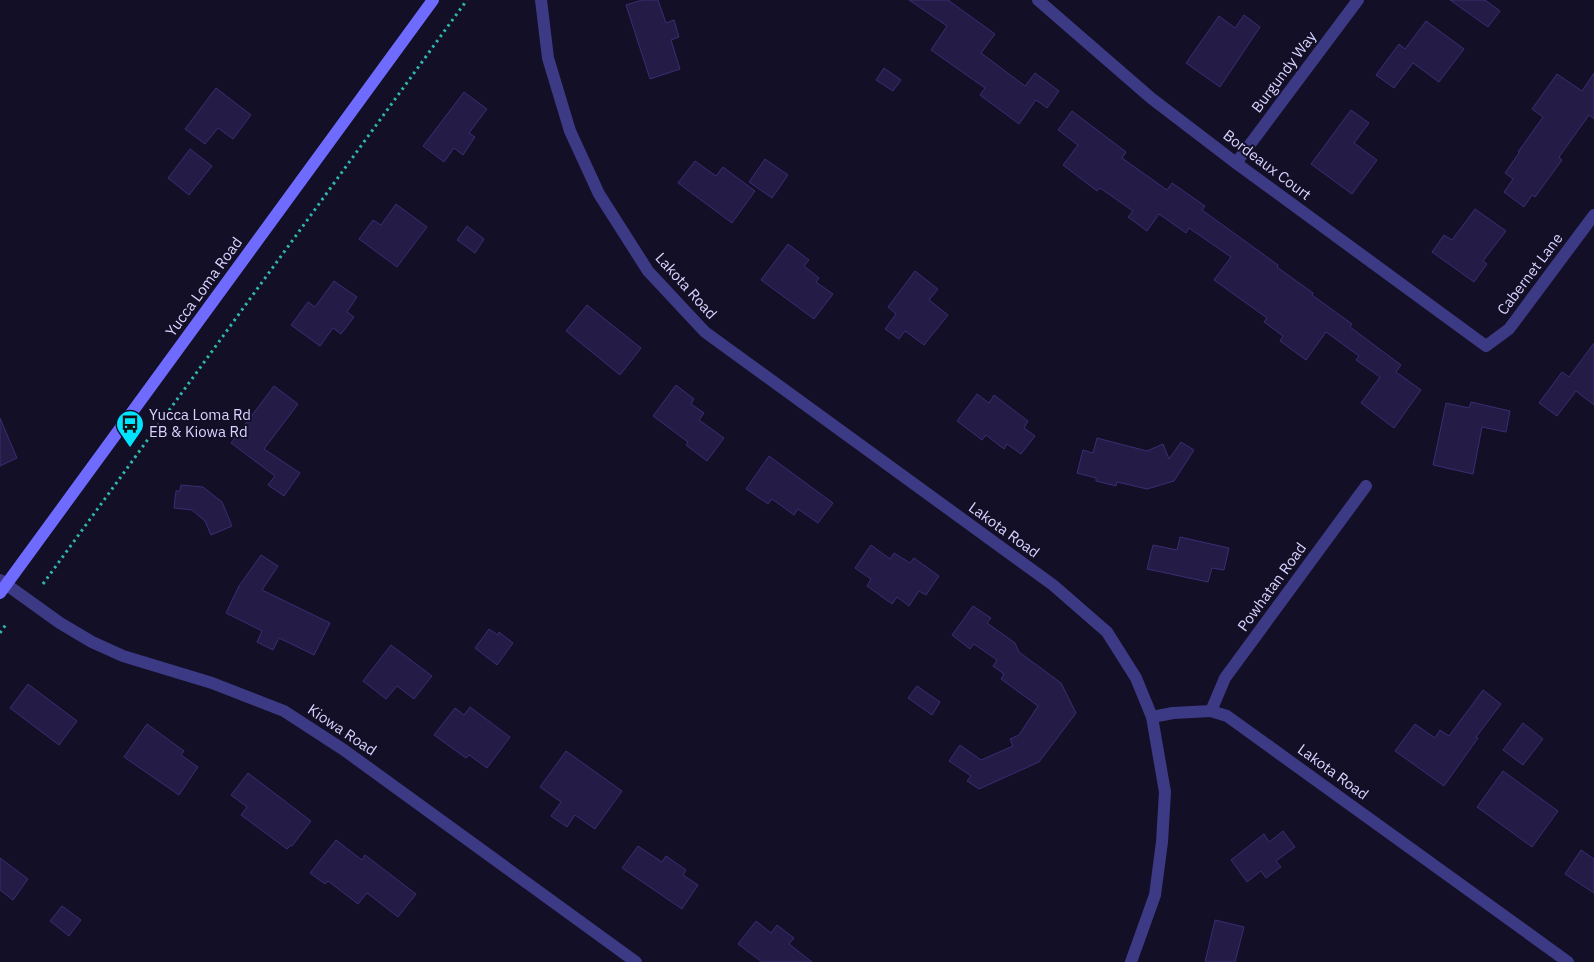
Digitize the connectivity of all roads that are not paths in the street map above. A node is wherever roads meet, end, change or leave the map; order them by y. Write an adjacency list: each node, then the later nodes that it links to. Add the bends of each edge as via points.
1 (433, 0): 9 (main road, Yucca Loma Road)
2 (541, 0): 11 (street, Lakota Road, via 548,58 570,131 599,194 648,270 705,332 1053,585 1107,632 1136,678)
3 (1038, 0): 5 (street, Bordeaux Court, via 1151,98)
4 (1358, 0): 5 (street, Burgundy Way)
5 (1236, 163): 7 (street, Bordeaux Court)
6 (1594, 215): 7 (street, Cabernet Lane, via 1509,329)
7 (1486, 346)
8 (1366, 486): 10 (street, Powhatan Road, via 1225,678)
9 (2, 586): 12 (street, Kiowa Road, via 92,642 123,656 212,683 284,711 344,750)
10 (1211, 711): 11 (street, Lakota Road); 14 (street, Lakota Road, via 1226,716)
11 (1152, 717): 13 (street, via 1165,792 1162,842 1155,895)
12 (636, 962)
13 (1131, 962)
14 (1568, 962)

